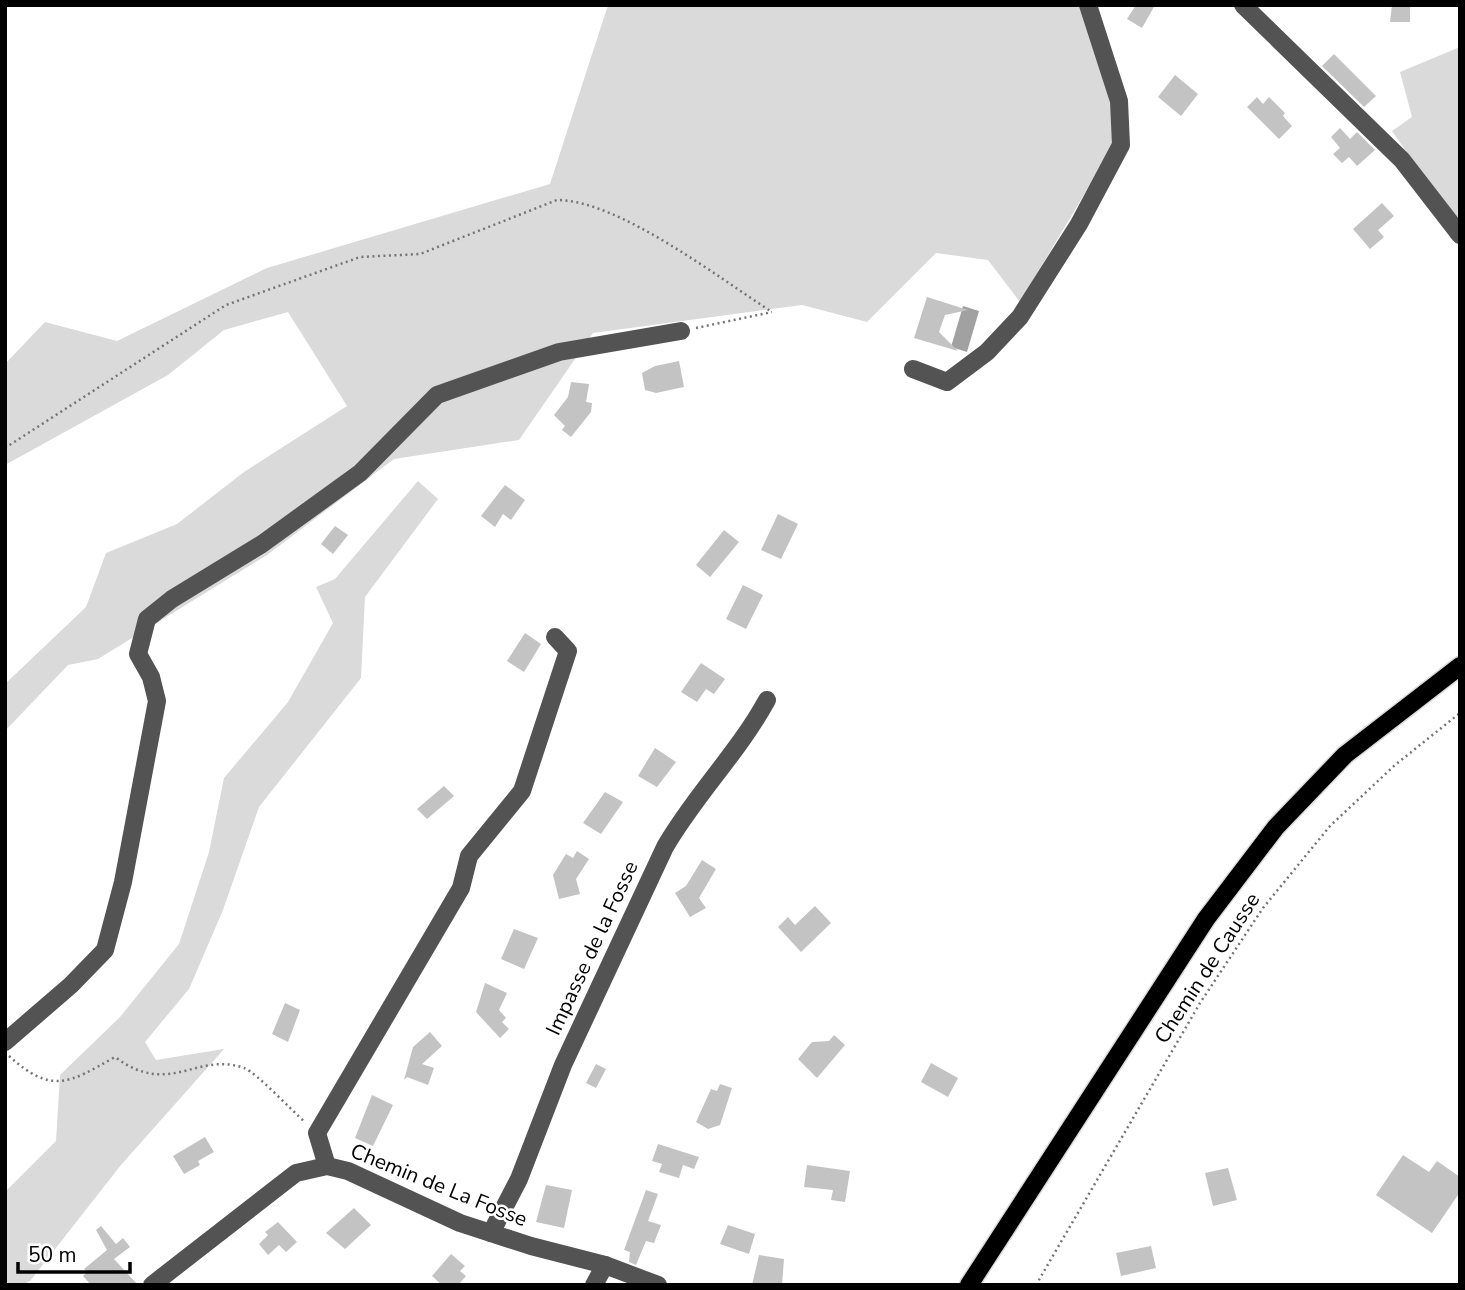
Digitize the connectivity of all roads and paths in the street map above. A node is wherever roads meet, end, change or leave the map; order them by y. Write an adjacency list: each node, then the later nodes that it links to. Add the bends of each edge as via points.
1 (1088, 5): 5 (street, via 1119,101 1121,145 1079,224 1020,317 987,352 947,382)
2 (1249, 7): 3 (street, via 1402,160)
3 (1460, 235)
4 (681, 331): 6 (path, via 772,312 648,233 577,200 557,200 419,254 360,257 226,305); 11 (street, via 559,352 437,395 360,472 262,544 147,619 138,654 157,701 105,950)
5 (913, 369)
6 (5, 448)
7 (555, 637): 13 (street, via 568,651 522,791 468,856 461,888)
8 (1460, 666): 20 (main road, via 1345,755 1276,827 1206,919)
9 (767, 700): 15 (street, Impasse de la Fosse, via 748,735 665,847)
10 (1460, 713): 21 (path, Chemin de Causse, via 1338,818 1263,908 1200,1003)
11 (5, 1042)
12 (5, 1053): 13 (path, via 29,1074 58,1083 114,1057 133,1071 168,1076 214,1065 245,1069)
13 (317, 1133): 14 (street)
14 (327, 1166): 15 (street, Chemin de La Fosse); 17 (street, Chemin de La Fosse, via 296,1174)
15 (491, 1233): 16 (street, Chemin de La Fosse)
16 (605, 1265): 18 (street); 19 (street, Chemin de La Fosse)
17 (152, 1285)
18 (594, 1285)
19 (658, 1285)
20 (969, 1285)
21 (1036, 1285)

